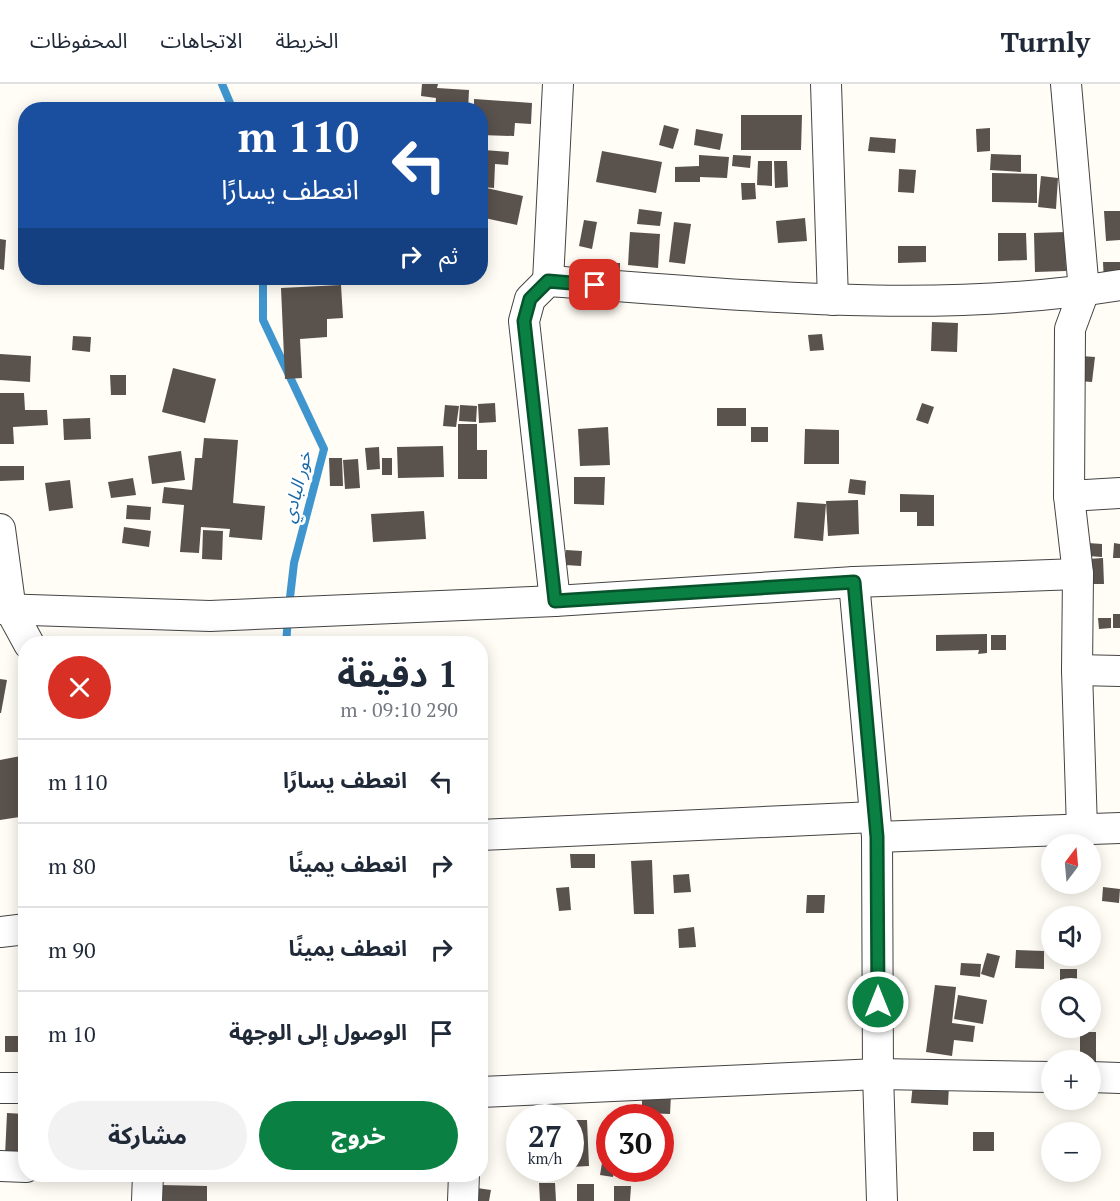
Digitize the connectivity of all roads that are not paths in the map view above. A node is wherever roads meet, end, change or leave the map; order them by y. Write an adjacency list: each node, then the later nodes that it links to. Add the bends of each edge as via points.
1 (558, 84): 4 (street)
2 (826, 84): 7 (street)
3 (1066, 84): 6 (street)
4 (548, 281): 7 (street); 13 (street, via 530,299 524,321)
5 (1120, 285): 6 (street)
6 (1084, 291): 7 (street, via 972,300); 9 (street, via 1070,329)
7 (833, 300)
8 (1120, 493): 9 (street)
9 (1069, 496): 11 (street)
10 (0, 529): 14 (street)
11 (1078, 574): 12 (street); 16 (street)
12 (854, 582): 13 (street); 18 (street)
13 (555, 601): 14 (street, via 210,615)
14 (5, 610): 15 (street)
15 (23, 636)
16 (1077, 670): 17 (street); 20 (street)
17 (1120, 671)
18 (875, 827): 20 (street); 21 (street); 24 (street)
19 (1120, 828): 20 (street)
20 (1082, 829)
21 (488, 836)
22 (18, 930): 23 (street)
23 (0, 932)
24 (878, 1074): 25 (street); 30 (street); 37 (street)
25 (1041, 1077)
26 (1101, 1077): 27 (street)
27 (1120, 1078)
28 (0, 1088): 29 (street)
29 (18, 1088)
30 (488, 1092)
31 (0, 1166): 32 (street)
32 (18, 1167)
33 (148, 1182): 35 (street)
34 (463, 1182): 36 (street)
35 (147, 1201)
36 (462, 1201)
37 (882, 1201)

